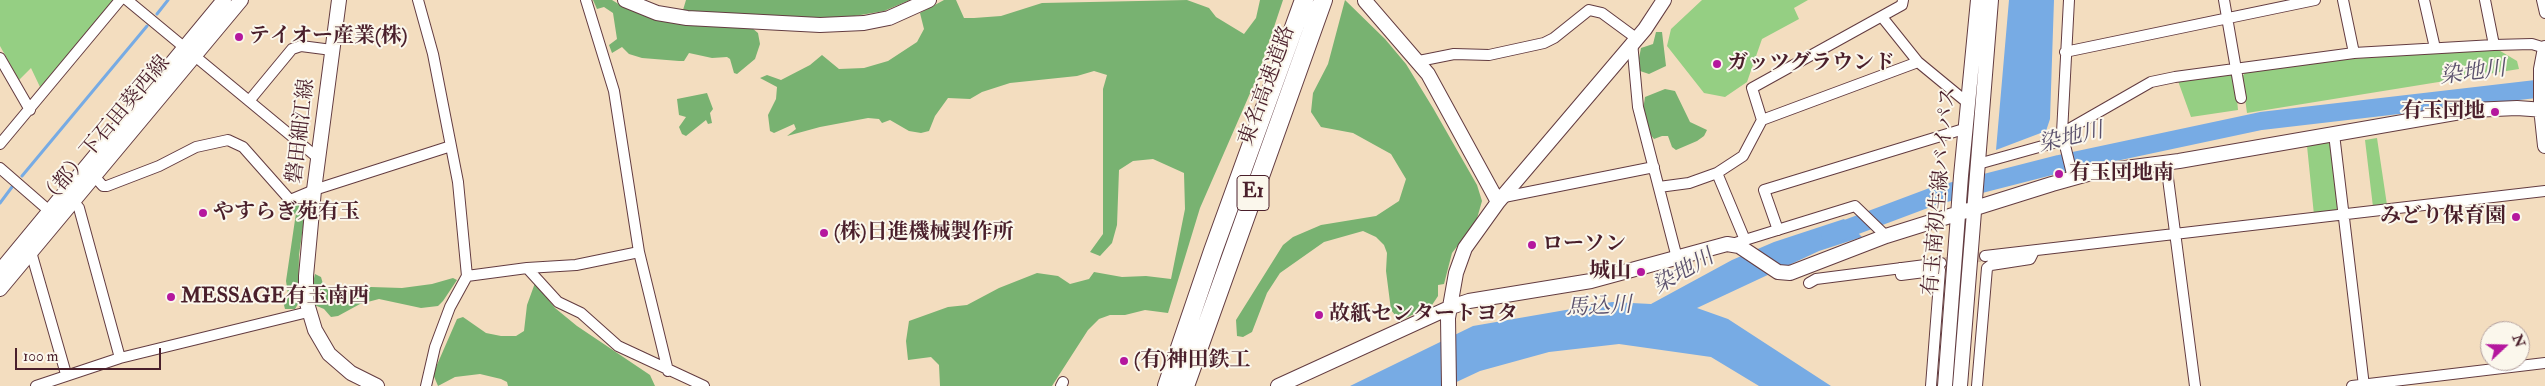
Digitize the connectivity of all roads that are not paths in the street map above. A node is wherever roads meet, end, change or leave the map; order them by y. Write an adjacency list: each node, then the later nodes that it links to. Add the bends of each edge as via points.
1 (120, 0): 45 (street)
2 (127, 0): 34 (street)
3 (224, 0): 34 (street, （都）下石田葵西線)
4 (241, 0): 34 (street, （都）下石田葵西線)
5 (339, 0): 33 (street, 磐田細江線)
6 (418, 0): 51 (street, via 433,54)
7 (586, 0): 75 (street, via 614,91)
8 (625, 0): 9 (street, via 657,13 687,18 820,25 889,18)
9 (929, 0)
10 (1300, 0): 32 (highway)
11 (1304, 0): 32 (highway, 東名高速道路 / E1)
12 (1324, 0): 98 (highway, 東名高速道路 / E1)
13 (1664, 0): 28 (street)
14 (1903, 0): 26 (street, via 1902,5)
15 (1978, 0): 43 (street, 有玉南初生線バイパス)
16 (1991, 0): 56 (street, 有玉南初生線バイパス)
17 (2069, 0): 35 (street)
18 (2224, 0): 27 (street)
19 (2315, 0): 27 (street)
20 (2343, 0): 36 (street)
21 (2424, 0): 30 (street)
22 (2485, 0): 29 (street)
23 (2542, 0): 25 (street)
24 (1365, 1): 38 (street)
25 (2545, 14)
26 (1882, 17): 39 (street); 46 (street, via 1752,88)
27 (2228, 17): 35 (street); 40 (street)
28 (1634, 40): 38 (street, via 1602,13 1589,10 1544,43 1489,56 1454,54); 55 (street, via 1638,108); 65 (street)
29 (2494, 45): 30 (street); 31 (street, via 2532,44)
30 (2435, 48): 36 (street)
31 (2545, 48): 44 (street, via 2540,69)
32 (1287, 49): 97 (highway, 東名高速道路 / E1)
33 (332, 50): 42 (street, via 301,46 292,49); 53 (street, 磐田細江線)
34 (190, 52): 42 (street); 59 (street, （都）下石田葵西線); 64 (street, （都）下石田葵西線)
35 (2065, 52): 49 (street)
36 (2354, 53): 40 (street)
37 (0, 58): 45 (street)
38 (1419, 61): 65 (street)
39 (1918, 62): 43 (street); 46 (street)
40 (2237, 67): 41 (street); 49 (street, via 2151,82)
41 (2241, 98)
42 (249, 101): 53 (street)
43 (1968, 104): 47 (street, 有玉南初生線バイパス)
44 (2542, 105): 48 (street, via 2472,110); 52 (street)
45 (30, 110): 50 (street)
46 (1762, 120): 58 (street, via 1743,156)
47 (1967, 128): 67 (street, 有玉南初生線バイパス); 70 (street, via 1764,190)
48 (2334, 134): 54 (street); 68 (street)
49 (2063, 136): 56 (street); 60 (street)
50 (0, 144)
51 (450, 146): 62 (street); 83 (street, via 462,210)
52 (2545, 146)
53 (318, 158): 62 (street, 磐田細江線)
54 (2166, 163): 60 (street); 71 (street)
55 (1654, 167): 61 (street); 65 (street)
56 (1978, 167): 66 (street, 有玉南初生線バイパス)
57 (0, 168): 69 (street)
58 (1717, 173): 61 (street, via 1689,183); 73 (street)
59 (94, 176): 62 (street, via 107,186 159,166 196,147 228,140 243,147 287,198 294,199); 64 (street, （都）下石田葵西線)
60 (2072, 176): 66 (street)
61 (1659, 187): 78 (street)
62 (314, 190): 86 (street, 磐田細江線, via 306,276)
63 (2545, 191): 68 (street)
64 (70, 197): 69 (street, （都）下石田葵西線); 88 (street, via 79,208)
65 (1501, 200): 87 (street, via 1458,262)
66 (1975, 205): 67 (street); 103 (street, 有玉南初生線バイパス)
67 (1958, 210): 72 (street); 102 (street, 有玉南初生線バイパス)
68 (2344, 214): 71 (street); 92 (street)
69 (54, 215): 74 (street, （都）下石田葵西線); 82 (street, （都）下石田葵西線)
70 (1778, 230): 72 (street, via 1855,206); 73 (street)
71 (2175, 234): 76 (street); 105 (street)
72 (1886, 236): 73 (street, via 1798,271 1778,272)
73 (1740, 245): 78 (street)
74 (31, 252): 85 (street, （都）下石田葵西線); 91 (street)
75 (639, 252): 80 (street, via 576,265); 90 (street)
76 (2034, 252): 77 (street); 104 (street, via 2030,259 1988,268)
77 (1984, 256)
78 (1677, 258): 87 (street, via 1591,281 1469,302)
79 (1941, 262): 81 (street)
80 (527, 268): 83 (street); 90 (street, via 558,302 588,318 618,346)
81 (1900, 268): 84 (street, via 1816,279); 101 (street, via 1900,275 1940,270)
82 (0, 271)
83 (467, 276): 95 (street, via 450,306 435,347)
84 (1809, 283)
85 (0, 289)
86 (308, 312): 88 (street); 94 (street, 磐田細江線, via 329,354 351,373)
87 (1449, 313): 99 (street); 100 (street)
88 (120, 358): 91 (street)
89 (2545, 363): 92 (street)
90 (668, 371): 96 (street)
91 (66, 374): 93 (street)
92 (2364, 385): 106 (street)
93 (36, 386)
94 (377, 386)
95 (426, 386)
96 (704, 386)
97 (1168, 386)
98 (1185, 386)
99 (1278, 386)
100 (1449, 386)
101 (1931, 386)
102 (1945, 386)
103 (1960, 386)
104 (1977, 386)
105 (2195, 386)
106 (2352, 386)

